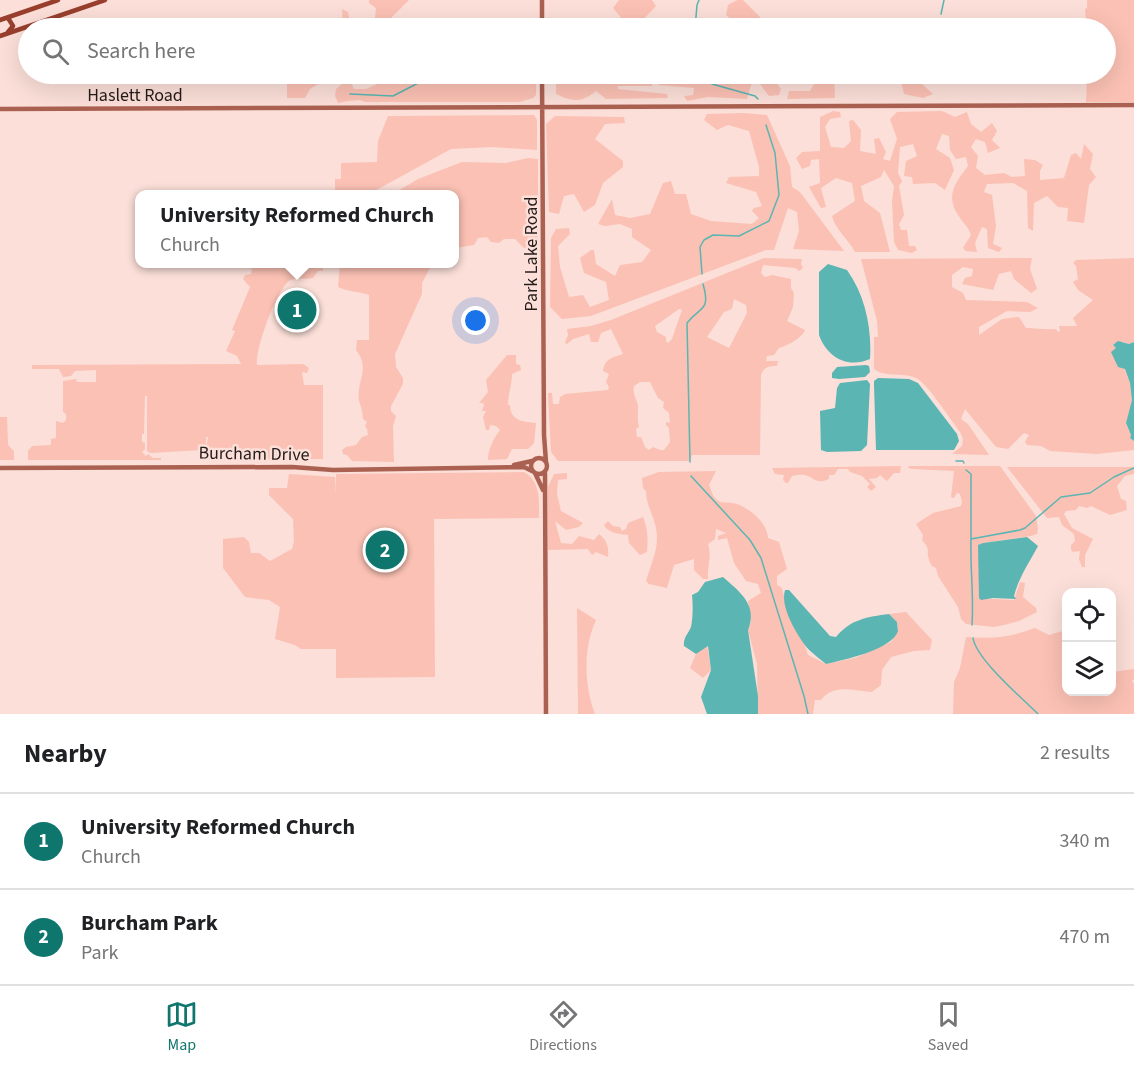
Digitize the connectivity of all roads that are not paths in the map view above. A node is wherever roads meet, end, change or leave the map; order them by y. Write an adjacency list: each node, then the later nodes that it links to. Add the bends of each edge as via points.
1 (58, 0): 4 (main road)
2 (105, 0): 5 (main road)
3 (542, 0): 6 (street)
4 (8, 18): 7 (main road); 9 (main road, via 13,26)
5 (53, 18)
6 (542, 18)
7 (0, 20)
8 (18, 30): 9 (main road)
9 (6, 34): 10 (main road)
10 (0, 36)
11 (542, 84): 13 (street, Park Lake Road)
12 (1134, 105): 13 (street, Haslett Road)
13 (542, 108): 14 (street, Haslett Road); 15 (street, Park Lake Road)
14 (0, 109)
15 (544, 435): 16 (street, Park Lake Road); 17 (street, Park Lake Road)
16 (535, 459): 17 (street); 18 (street, Burcham Drive); 20 (street, via 531,466)
17 (546, 462): 21 (street, via 548,468)
18 (508, 467): 19 (street, Burcham Drive); 20 (street, Burcham Drive, via 524,467)
19 (0, 468)
20 (534, 472): 21 (street); 22 (street)
21 (544, 472): 22 (street)
22 (544, 492): 23 (street)
23 (546, 714)

